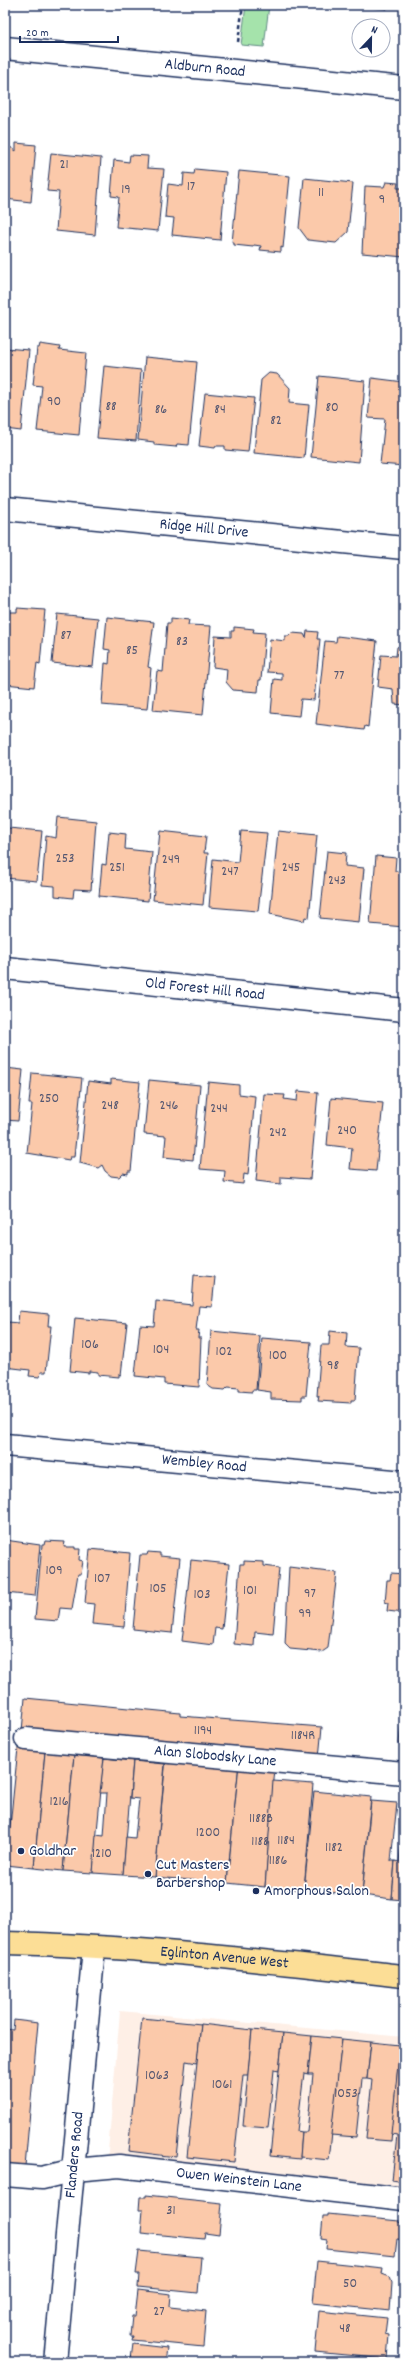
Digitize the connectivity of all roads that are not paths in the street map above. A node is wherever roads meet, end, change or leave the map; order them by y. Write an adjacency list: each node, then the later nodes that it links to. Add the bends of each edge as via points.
1 (5, 48): 2 (street, Aldburn Road)
2 (404, 88)
3 (5, 509): 4 (street, Ridge Hill Drive)
4 (404, 548)
5 (5, 968): 6 (street, Old Forest Hill Road)
6 (404, 1010)
7 (5, 1445): 8 (street, Wembley Road)
8 (404, 1482)
9 (26, 1739): 10 (street, Alan Slobodsky Lane)
10 (404, 1772)
11 (5, 1933): 13 (main road, Eglinton Avenue West)
12 (5, 1943): 13 (main road, Eglinton Avenue West)
13 (44, 1944): 14 (main road, Eglinton Avenue West)
14 (94, 1948): 15 (main road, Eglinton Avenue West); 16 (street, Flanders Road)
15 (404, 1976)
16 (74, 2170): 17 (street, Owen Weinstein Lane, via 42,2178); 18 (street, Owen Weinstein Lane, via 119,2166); 19 (street, Flanders Road)
17 (5, 2175)
18 (404, 2199)
19 (55, 2362)

